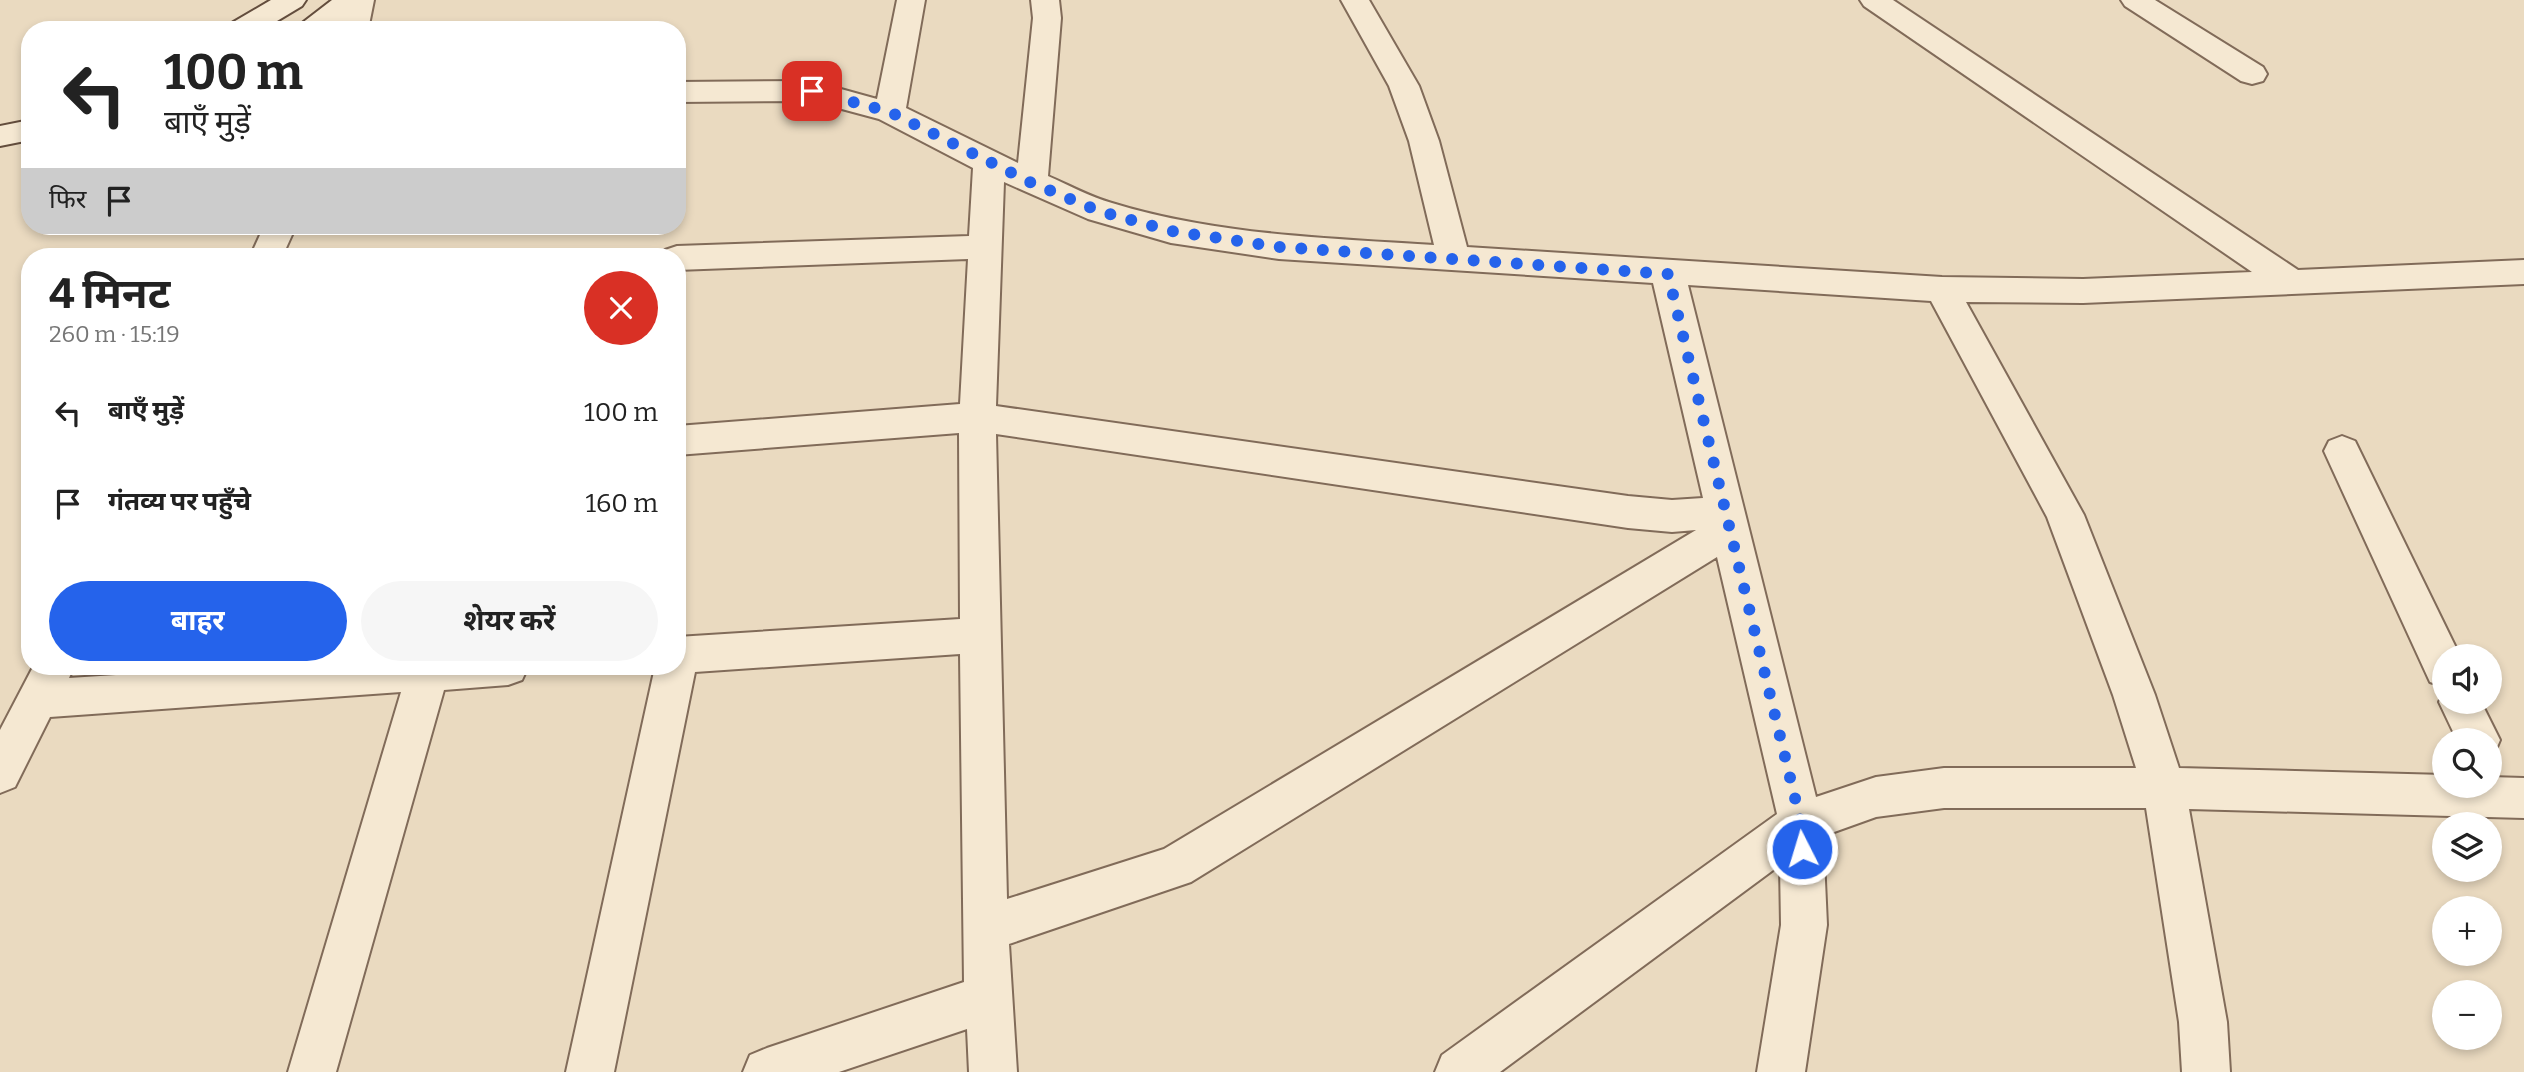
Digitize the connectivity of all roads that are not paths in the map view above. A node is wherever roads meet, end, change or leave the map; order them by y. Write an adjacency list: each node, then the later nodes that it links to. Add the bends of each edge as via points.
1 (292, 0): 9 (street)
2 (348, 0): 10 (street)
3 (360, 0): 11 (street)
4 (911, 0): 15 (street)
5 (1045, 0): 20 (street)
6 (1354, 0): 23 (street, via 1404,86 1424,141)
7 (2135, 0): 12 (street)
8 (1879, 1): 26 (street)
9 (256, 21)
10 (323, 21)
11 (356, 21)
12 (2252, 74)
13 (686, 92): 15 (street, via 812,91)
14 (21, 109): 16 (street)
15 (890, 112): 19 (street)
16 (0, 113)
17 (21, 132): 18 (street)
18 (0, 136)
19 (989, 163): 20 (street); 21 (street)
20 (1032, 183): 23 (street, via 1099,211 1171,231 1279,247)
21 (985, 247): 22 (street); 28 (street)
22 (686, 258)
23 (1454, 259): 25 (street)
24 (2524, 272): 26 (street)
25 (1668, 274): 27 (street); 31 (street)
26 (2293, 283): 27 (street, via 2083,291)
27 (1942, 289): 41 (street, via 2065,515 2134,695)
28 (977, 417): 29 (street); 31 (street, via 1628,512); 32 (street)
29 (686, 440)
30 (2342, 450): 33 (street)
31 (1728, 521): 42 (street); 43 (street, via 1175,867)
32 (981, 635): 34 (street); 43 (street)
33 (2433, 644)
34 (686, 655)
35 (324, 675): 38 (street)
36 (427, 675): 45 (street)
37 (673, 675): 46 (street)
38 (45, 683): 39 (street)
39 (0, 773)
40 (2506, 786): 41 (street)
41 (2164, 788): 42 (street, via 1944,788 1876,797); 51 (street, via 2203,1022)
42 (1801, 823): 49 (street); 50 (street, via 1804,925)
43 (985, 929): 44 (street)
44 (990, 997): 47 (street); 48 (street)
45 (312, 1072)
46 (590, 1072)
47 (767, 1072)
48 (993, 1072)
49 (1459, 1072)
50 (1781, 1072)
51 (2206, 1072)

